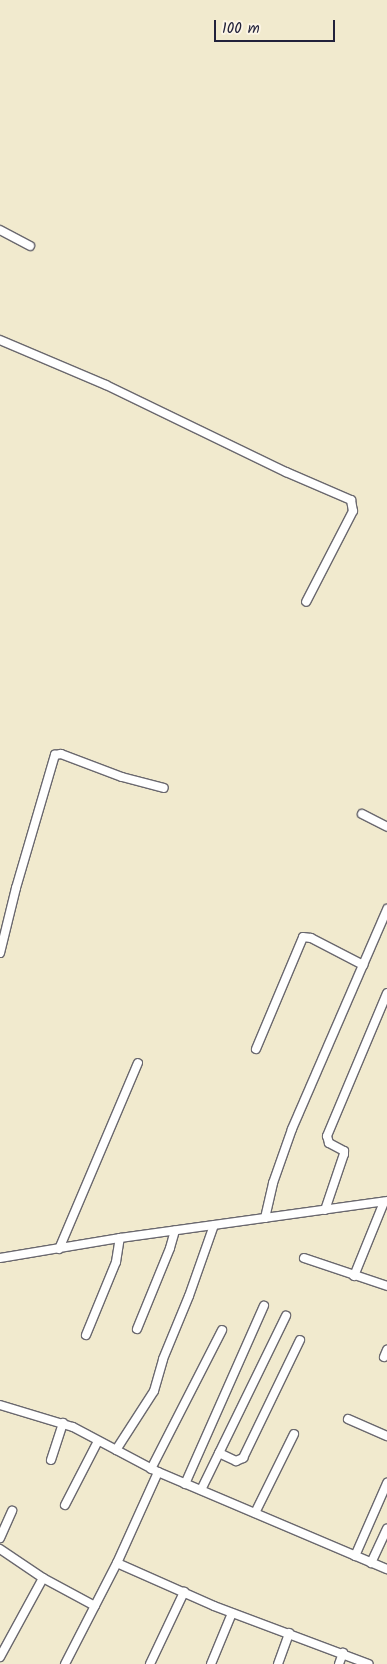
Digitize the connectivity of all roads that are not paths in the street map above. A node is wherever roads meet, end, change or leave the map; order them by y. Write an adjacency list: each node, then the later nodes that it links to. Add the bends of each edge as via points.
1 (0, 230): 2 (street)
2 (30, 246)
3 (0, 340): 4 (street, via 124,393 351,500 353,511)
4 (306, 602)
5 (164, 788): 9 (street, via 61,754 55,755)
6 (362, 814): 7 (street)
7 (387, 828)
8 (387, 909): 10 (street)
9 (0, 953)
10 (364, 965): 12 (street, via 303,937); 16 (street, via 292,1129 273,1183)
11 (387, 993): 15 (street, via 327,1136 329,1143 344,1152)
12 (256, 1049)
13 (138, 1062): 20 (street)
14 (385, 1202): 15 (street); 23 (street)
15 (325, 1210): 16 (street)
16 (265, 1218): 17 (street)
17 (214, 1225): 18 (street); 37 (street, via 154,1391)
18 (175, 1230): 19 (street); 27 (street)
19 (120, 1238): 20 (street); 29 (street, via 118,1254)
20 (59, 1249): 21 (street)
21 (0, 1258)
22 (304, 1258): 23 (street)
23 (354, 1276): 24 (street)
24 (387, 1286)
25 (264, 1306): 42 (street)
26 (286, 1316): 38 (street)
27 (137, 1329)
28 (222, 1330): 40 (street)
29 (86, 1335)
30 (300, 1340): 38 (street, via 242,1458 236,1461)
31 (0, 1405): 33 (street)
32 (348, 1419): 35 (street)
33 (63, 1423): 36 (street); 39 (street)
34 (294, 1434): 46 (street)
35 (387, 1436)
36 (98, 1440): 37 (street); 44 (street)
37 (116, 1450): 40 (street)
38 (219, 1453): 43 (street)
39 (51, 1460)
40 (155, 1470): 42 (street); 51 (street)
41 (387, 1483): 50 (street)
42 (185, 1484): 43 (street)
43 (201, 1490): 46 (street)
44 (65, 1505)
45 (12, 1511): 48 (street)
46 (255, 1513): 50 (street)
47 (387, 1528): 52 (street)
48 (0, 1538)
49 (0, 1549): 54 (street)
50 (355, 1556): 52 (street)
51 (117, 1563): 55 (street); 56 (street)
52 (372, 1563): 53 (street)
53 (387, 1569)
54 (43, 1578): 56 (street); 60 (street)
55 (184, 1592): 57 (street); 62 (street)
56 (95, 1606): 61 (street)
57 (232, 1613): 58 (street); 63 (street)
58 (289, 1633): 59 (street); 64 (street)
59 (344, 1653): 65 (street); 66 (street)
60 (0, 1657)
61 (65, 1664)
62 (150, 1664)
63 (211, 1664)
64 (278, 1664)
65 (339, 1664)
66 (368, 1664)

